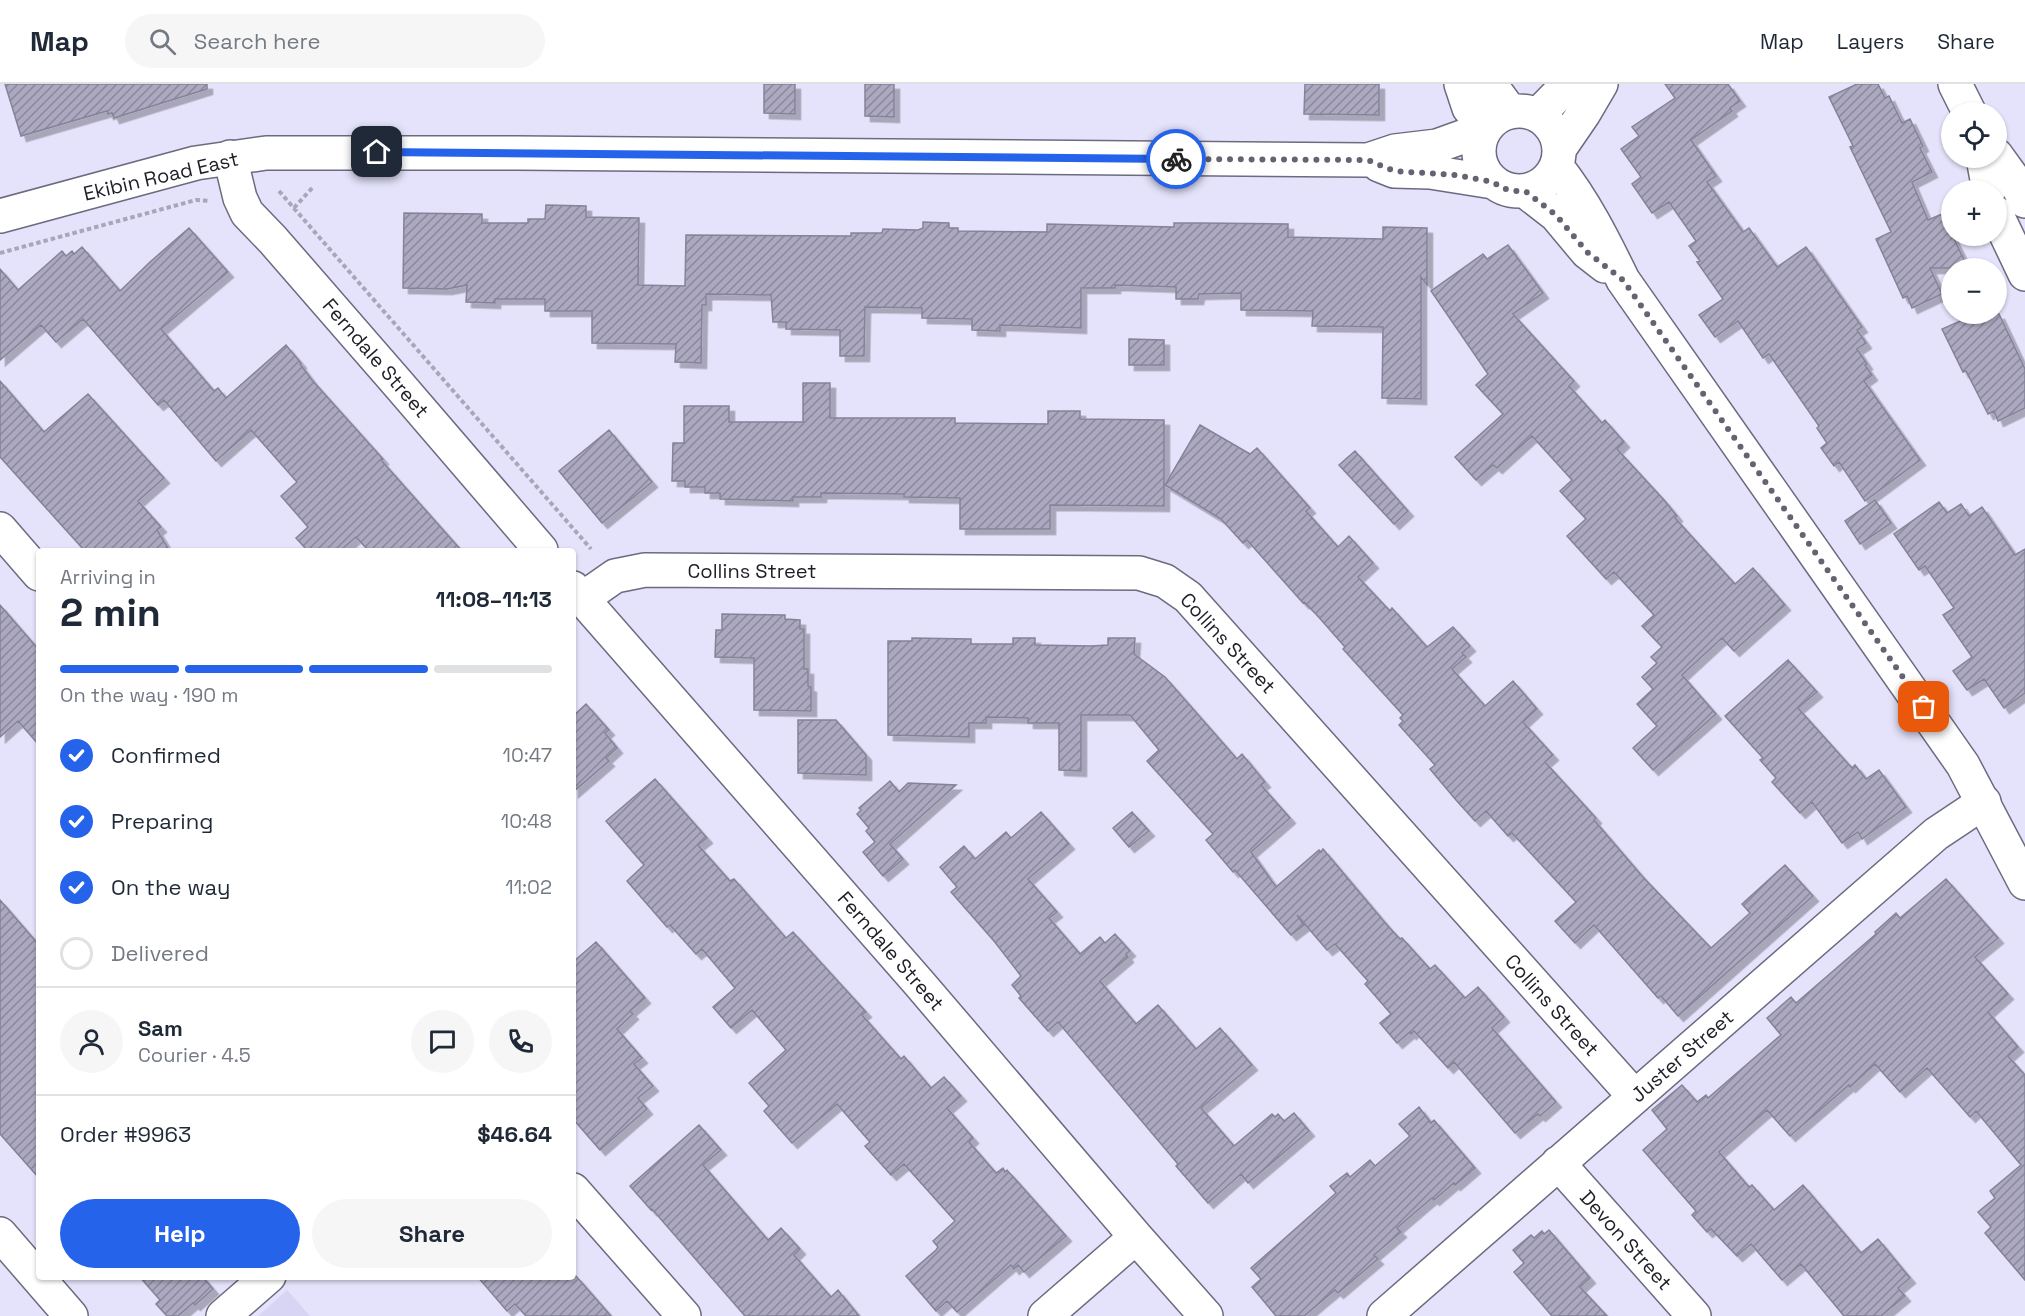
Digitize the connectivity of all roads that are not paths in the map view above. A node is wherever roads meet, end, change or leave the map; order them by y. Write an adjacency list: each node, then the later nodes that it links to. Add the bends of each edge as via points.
1 (1461, 84): 7 (street, via 1469,108)
2 (1490, 84): 7 (street)
3 (1568, 84): 7 (street)
4 (1601, 84): 9 (street)
5 (1955, 84): 6 (street)
6 (1964, 102)
7 (1504, 122): 9 (street, via 1549,123 1556,134); 10 (street, Ekibin Road East, via 1437,146 1395,151); 12 (street, via 1479,147 1484,172)
8 (230, 157): 10 (street, Ekibin Road East, via 307,152); 15 (street, Ekibin Road East); 20 (street, Ferndale Street, via 247,213)
9 (1558, 157): 13 (street, via 1549,178); 18 (street)
10 (1368, 160): 12 (street, Ekibin Road East, via 1394,171)
11 (2005, 168): 14 (street)
12 (1493, 182): 13 (street, via 1502,188)
13 (1525, 191): 18 (street, via 1556,215 1587,252)
14 (2025, 201)
15 (0, 216)
16 (2007, 236): 17 (street)
17 (2025, 274)
18 (1623, 280): 23 (street, via 1924,707)
19 (0, 529): 21 (street)
20 (539, 548)
21 (36, 571)
22 (578, 594): 25 (street, Collins Street, via 615,576 645,570 1139,573 1166,581 1188,597); 29 (street, Ferndale Street)
23 (1984, 802): 24 (street); 25 (street, Juster Street, via 1936,834)
24 (2025, 883)
25 (1635, 1097): 26 (street, Juster Street)
26 (1558, 1163): 38 (street, Juster Street); 39 (street, Devon Street)
27 (576, 1193): 35 (street)
28 (0, 1234): 30 (street)
29 (1136, 1238): 36 (street); 37 (street, Ferndale Street)
30 (36, 1276)
31 (40, 1280): 33 (street)
32 (264, 1280): 34 (street)
33 (71, 1316)
34 (224, 1316)
35 (684, 1316)
36 (1046, 1316)
37 (1206, 1316)
38 (1384, 1316)
39 (1694, 1316)

